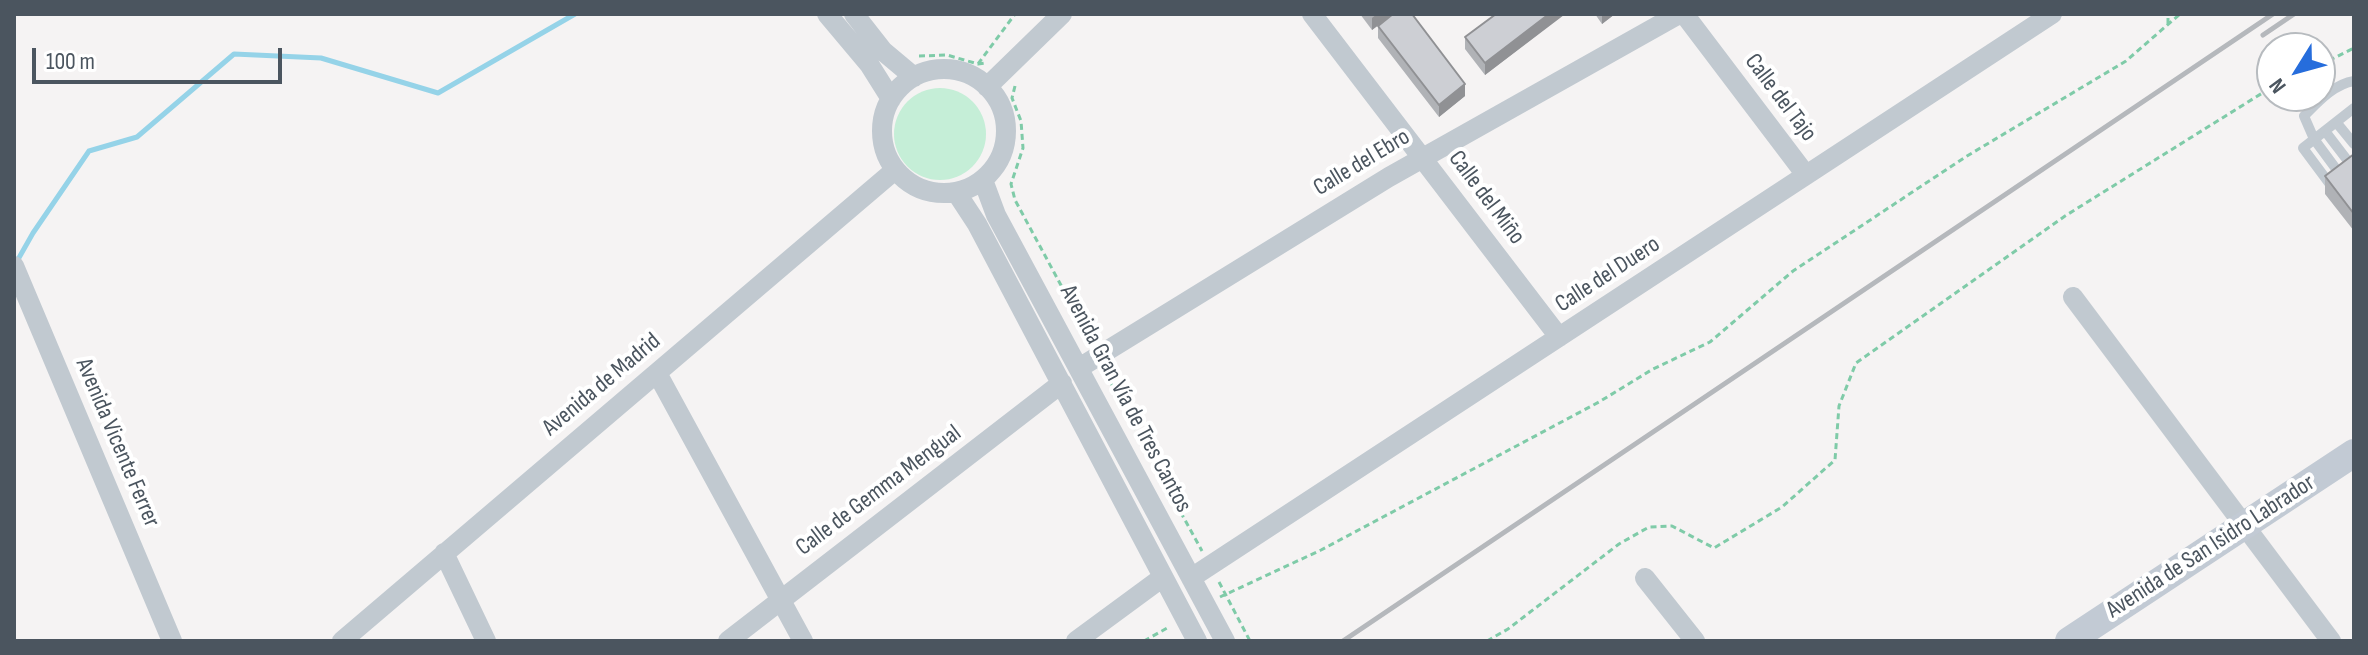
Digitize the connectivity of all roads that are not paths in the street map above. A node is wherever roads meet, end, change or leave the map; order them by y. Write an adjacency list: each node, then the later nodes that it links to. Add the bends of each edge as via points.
1 (827, 14): 10 (street)
2 (854, 14): 7 (street, via 883,51)
3 (1062, 14): 9 (street)
4 (1312, 14): 16 (street, Calle del Miño)
5 (1682, 14): 16 (street, Calle del Ebro); 19 (street, Calle del Tajo)
6 (2050, 14): 19 (street, Calle del Duero)
7 (914, 77): 9 (street, via 950,69); 10 (street)
8 (2354, 81): 14 (lane, via 2333,90 2304,116)
9 (987, 87): 20 (street, via 1004,114 1006,132 1003,151)
10 (891, 99): 18 (street, via 882,134)
11 (2352, 112): 12 (lane)
12 (2336, 122): 13 (lane); 15 (lane)
13 (2325, 131): 14 (lane); 17 (lane)
14 (2314, 139): 21 (lane); 22 (lane, via 2303,148)
15 (2354, 144)
16 (1422, 157): 26 (street, Calle del Miño); 27 (street, Calle del Ebro)
17 (2354, 169)
18 (895, 170): 23 (street, via 921,189); 28 (street, Avenida de Madrid)
19 (1806, 175): 26 (street, Calle del Duero)
20 (983, 180): 23 (street); 27 (street, Avenida Gran Vía de Tres Cantos, via 996,215)
21 (2343, 180)
22 (2333, 188)
23 (956, 192): 29 (street, Avenida Gran Vía de Tres Cantos)
24 (14, 266): 37 (street, Avenida Vicente Ferrer)
25 (2073, 297): 31 (street)
26 (1559, 337): 34 (street, Calle del Duero)
27 (1079, 368): 34 (street, Avenida Gran Vía de Tres Cantos)
28 (657, 373): 32 (street, Avenida de Madrid); 36 (street)
29 (1062, 383): 33 (street, Avenida Gran Vía de Tres Cantos); 36 (street, Calle de Gemma Mengual)
30 (2354, 453): 31 (street, Avenida de San Isidro Labrador)
31 (2244, 525): 46 (street, Avenida de San Isidro Labrador); 47 (street)
32 (444, 553): 38 (street, Avenida de Madrid); 39 (street)
33 (1163, 577): 42 (street); 43 (street, Avenida Gran Vía de Tres Cantos)
34 (1191, 578): 44 (street, Avenida Gran Vía de Tres Cantos)
35 (1645, 578): 45 (street)
36 (781, 600): 40 (street, Calle de Gemma Mengual); 41 (street)
37 (172, 641)
38 (342, 641)
39 (486, 641)
40 (728, 641)
41 (803, 641)
42 (1076, 641)
43 (1197, 641)
44 (1225, 641)
45 (1695, 641)
46 (2069, 641)
47 (2331, 641)

